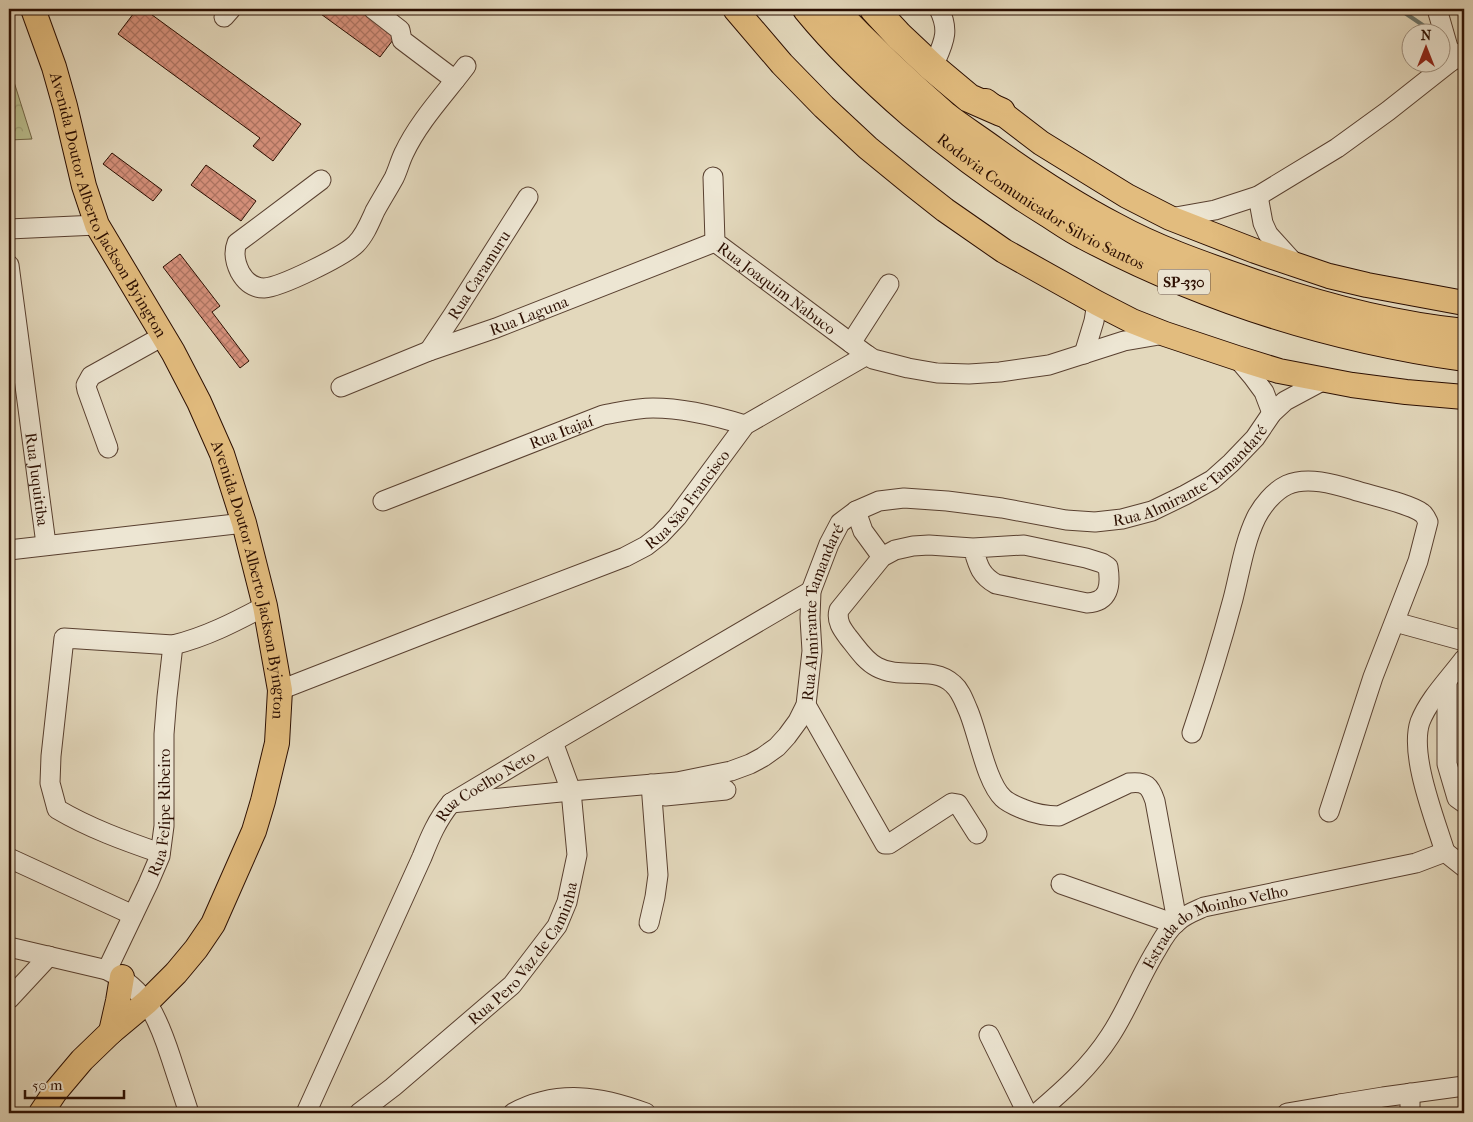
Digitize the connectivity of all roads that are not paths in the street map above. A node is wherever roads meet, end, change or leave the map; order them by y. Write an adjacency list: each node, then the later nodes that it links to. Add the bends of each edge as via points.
1 (33, 9): 18 (main road, Avenida Doutor Alberto Jackson Byington, via 54,67)
2 (373, 9): 14 (street, via 400,30 402,40 460,73 417,131 357,243 343,254 284,282 255,287 242,276 235,258 237,243)
3 (735, 9): 25 (main road, via 793,76 868,148 945,210 1004,251)
4 (807, 9): 35 (highway, Rodovia Comunicador Silvio Santos / SP-330, via 856,63 936,134 1020,195 1083,234 1138,262 1259,311 1368,340)
5 (833, 9): 27 (highway, Rodovia Comunicador Silvio Santos / SP-330, via 868,46 946,117 1024,172 1116,228 1166,252 1329,308)
6 (874, 9): 12 (highway, via 932,67 970,98)
7 (889, 9): 11 (main road, via 904,29)
8 (939, 9): 11 (street, via 946,29)
9 (1437, 9): 10 (street)
10 (1458, 56): 15 (street, via 1337,148)
11 (936, 60): 12 (main road)
12 (1001, 112): 17 (main road, via 1040,144)
13 (713, 177): 20 (street, Rua Joaquim Nabuco)
14 (321, 180)
15 (1258, 196): 17 (street, via 1215,210); 22 (street, via 1268,234)
16 (528, 197): 26 (street, Rua Caramuru)
17 (1170, 218): 22 (main road)
18 (97, 225): 19 (street); 29 (main road, Avenida Doutor Alberto Jackson Byington)
19 (9, 230)
20 (715, 242): 30 (street, Rua Laguna); 31 (street, Rua Joaquim Nabuco)
21 (9, 265): 46 (street, Rua Juquitiba)
22 (1296, 266): 24 (main road, via 1367,285)
23 (888, 284): 31 (street)
24 (1464, 303)
25 (1097, 304): 28 (main road); 33 (street)
26 (453, 316): 30 (street); 32 (street, Rua Caramuru)
27 (1464, 333)
28 (1165, 334): 33 (street, via 1124,341); 36 (main road)
29 (163, 336): 42 (street, via 88,380 87,390); 45 (main road, Avenida Doutor Alberto Jackson Byington, via 212,428)
30 (467, 338): 32 (street, Rua Laguna)
31 (851, 343): 34 (street, Rua Joaquim Nabuco)
32 (428, 351): 38 (street, Rua Laguna)
33 (1084, 354): 34 (street, via 1049,364 969,374 908,368)
34 (867, 355): 41 (street, Rua São Francisco)
35 (1464, 357)
36 (1237, 358): 37 (main road, via 1279,371); 40 (street, Rua Almirante Tamandaré, via 1264,392)
37 (1326, 379): 39 (main road, via 1397,391); 40 (street, Rua Almirante Tamandaré, via 1290,398)
38 (341, 387)
39 (1464, 397)
40 (1272, 413): 44 (street, Rua Almirante Tamandaré, via 1249,444 1212,480 1152,511 1122,519 1095,522 1066,520 1002,508 904,498 879,501)
41 (745, 426): 43 (street, Rua Itajaí, via 716,416 680,410 653,408 603,415); 57 (street, Rua São Francisco, via 677,517 646,546 625,557)
42 (108, 448)
43 (383, 501)
44 (856, 511): 49 (street, via 863,531); 50 (street, Rua Almirante Tamandaré, via 840,523)
45 (244, 523): 46 (street); 51 (main road, Avenida Doutor Alberto Jackson Byington)
46 (46, 544): 48 (street)
47 (973, 548): 47 (street, via 981,572 996,584 1087,603 1097,603 1107,592 1108,567 1102,562 1024,545); 49 (street, via 913,546)
48 (9, 550)
49 (882, 557): 74 (street, via 837,616 839,624 860,652 878,668 906,674 936,675 954,685 971,716 996,790 1014,806 1059,816 1129,783 1146,784 1156,801)
50 (811, 591): 58 (street, Rua Almirante Tamandaré, via 812,651); 60 (street, Rua Coelho Neto)
51 (265, 606): 54 (street, via 212,633); 57 (main road, Avenida Doutor Alberto Jackson Byington)
52 (1395, 622): 53 (street); 59 (street, via 1425,538 1428,522 1423,513 1318,482 1286,486 1264,505 1256,519); 66 (street, via 1373,677)
53 (1464, 641)
54 (173, 645): 69 (street, Rua Felipe Ribeiro, via 164,734 164,826); 69 (street, via 64,638 51,756 50,783 57,809 117,838)
55 (1464, 659): 56 (street)
56 (1447, 682): 65 (street, via 1446,764 1457,798); 68 (street, via 1420,722 1417,741 1423,779)
57 (280, 690): 80 (main road, Avenida Doutor Alberto Jackson Byington, via 276,743 254,831 212,924 176,973)
58 (806, 705): 61 (street, Rua Almirante Tamandaré, via 788,736 763,757 731,771); 67 (street, via 885,844 952,803 958,804)
59 (1192, 733)
60 (553, 742): 63 (street, Rua Pero Vaz de Caminha); 64 (street, Rua Coelho Neto)
61 (651, 784): 62 (street, via 666,796); 63 (street, Rua Almirante Tamandaré); 75 (street, via 658,875)
62 (726, 790)
63 (571, 791): 64 (street, Rua Almirante Tamandaré); 89 (street, Rua Pero Vaz de Caminha, via 577,855 567,902 557,926 512,985)
64 (451, 803): 88 (street, Rua Coelho Neto, via 435,826)
65 (1464, 803)
66 (1329, 812)
67 (977, 834)
68 (1445, 852): 71 (street); 74 (street, Estrada do Moinho Velho, via 1416,863 1204,907)
69 (160, 853): 73 (street, Rua Felipe Ribeiro)
70 (9, 858): 73 (street)
71 (1464, 867)
72 (1062, 884): 74 (street)
73 (133, 915): 78 (street, Rua Felipe Ribeiro)
74 (1176, 922): 93 (street, Estrada do Moinho Velho, via 1146,967 1110,1037 1088,1066)
75 (648, 923)
76 (9, 948): 77 (street)
77 (49, 956): 78 (street); 79 (street)
78 (114, 974): 80 (street); 81 (main road, via 118,1002)
79 (9, 999)
80 (147, 1002): 81 (main road, Avenida Doutor Alberto Jackson Byington); 87 (street, via 161,1026)
81 (111, 1032): 86 (main road, Avenida Doutor Alberto Jackson Byington, via 82,1060)
82 (989, 1035): 92 (street)
83 (1464, 1086): 84 (street)
84 (1410, 1093): 85 (street); 95 (street)
85 (1339, 1109): 94 (street)
86 (41, 1113)
87 (189, 1113)
88 (306, 1113)
89 (359, 1113)
90 (513, 1113): 91 (street, via 540,1101 567,1097 599,1100)
91 (646, 1113)
92 (1027, 1113)
93 (1037, 1113)
94 (1287, 1113)
95 (1410, 1113)

